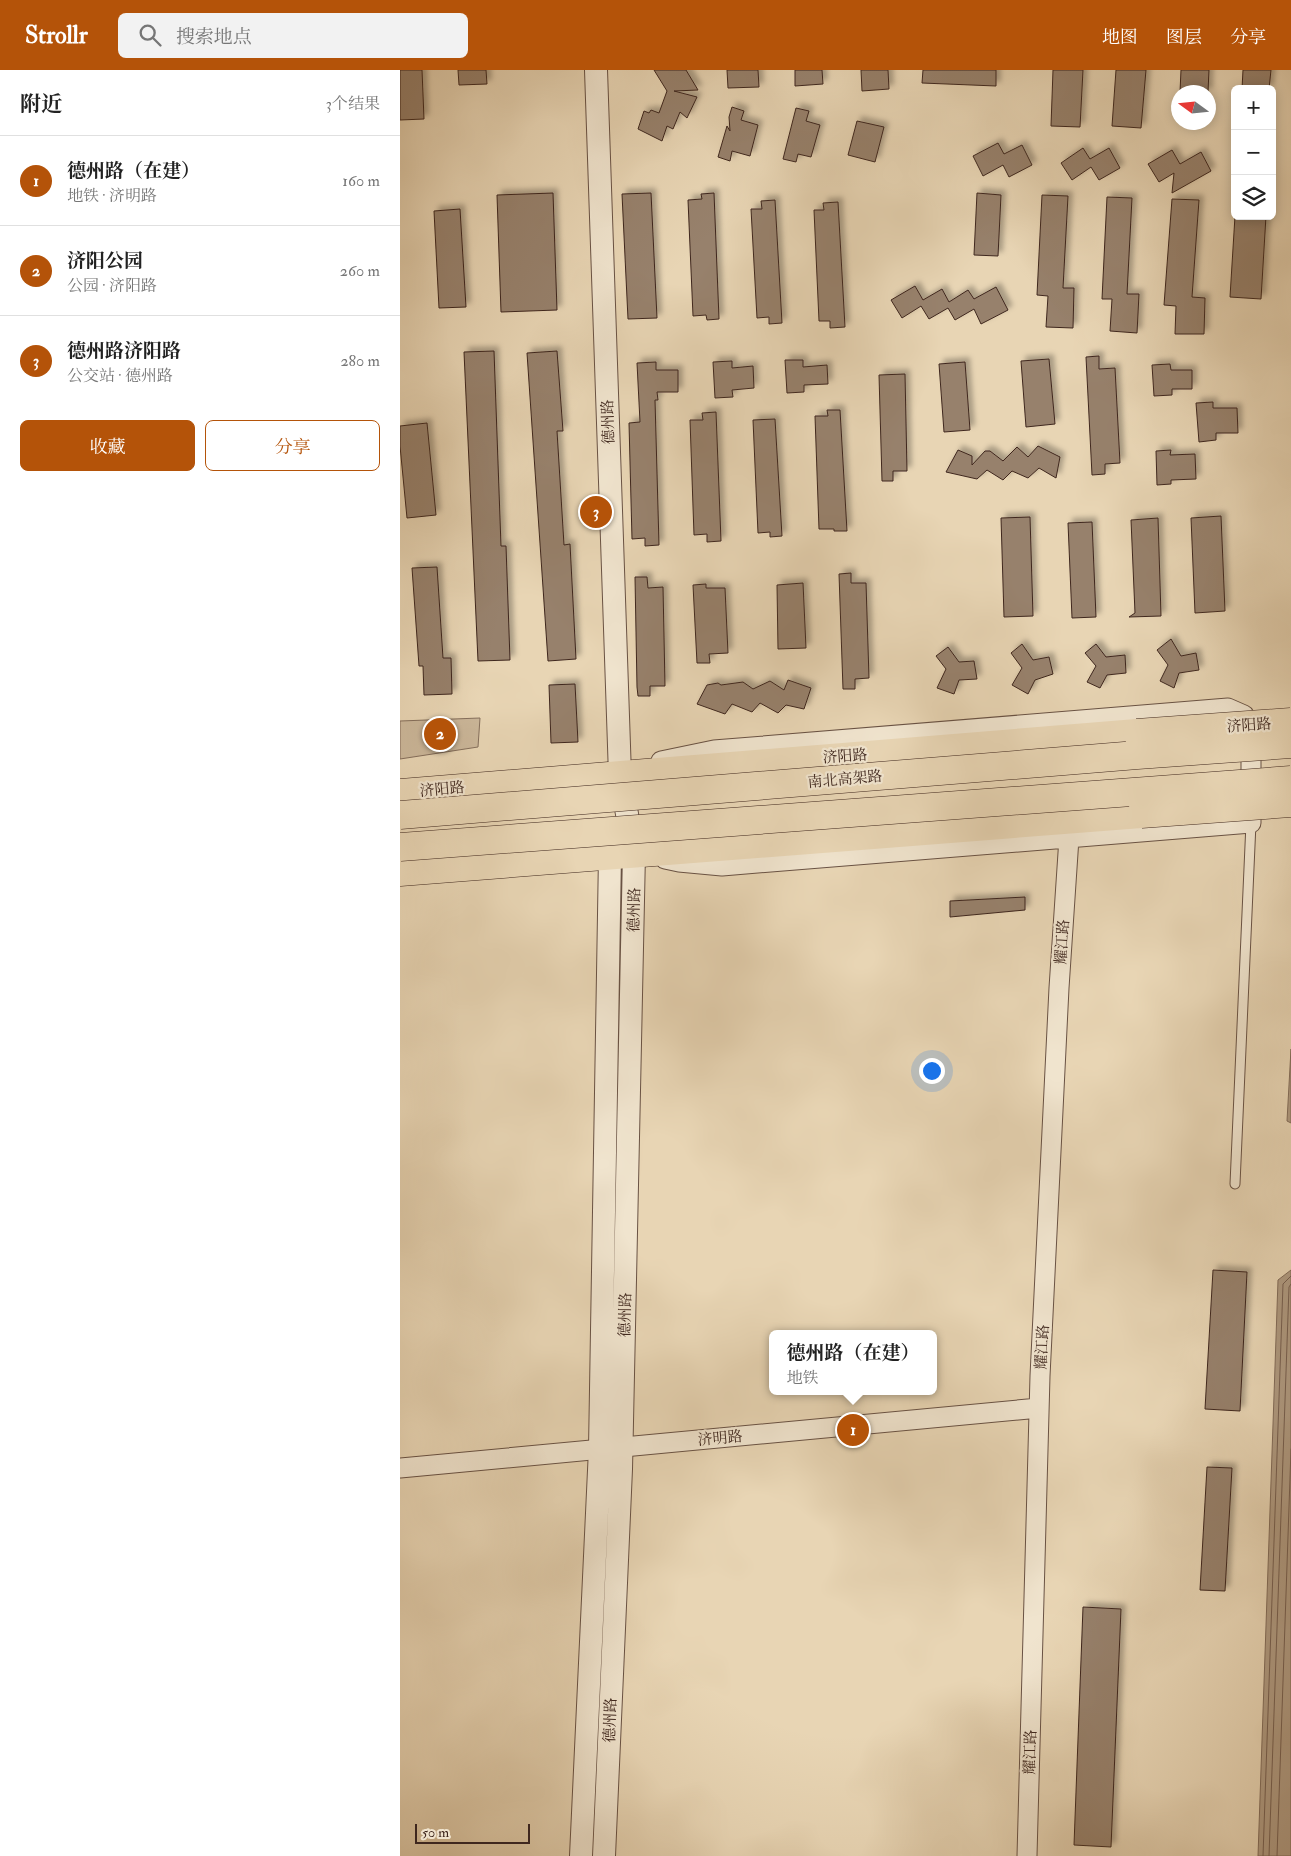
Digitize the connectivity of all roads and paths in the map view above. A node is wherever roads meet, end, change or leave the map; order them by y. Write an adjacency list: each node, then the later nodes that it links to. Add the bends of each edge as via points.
1 (596, 70): 4 (street, 德州路)
2 (1291, 722): 4 (main road, 济阳路, bridge)
3 (1291, 744): 8 (main road, 南北高架路, bridge)
4 (620, 775): 6 (main road, 济阳路); 9 (street, via 667,759 714,750 1228,708 1244,715 1251,730); 12 (street, 德州路)
5 (1291, 780): 11 (main road, bridge)
6 (400, 793)
7 (1291, 803): 12 (main road, bridge)
8 (400, 815)
9 (1251, 823): 10 (street); 14 (lane)
10 (1069, 838): 12 (street, via 722,866); 15 (street, 耀江路)
11 (400, 847)
12 (622, 854): 13 (main road); 16 (street, 德州路)
13 (400, 872)
14 (1235, 1184)
15 (1039, 1408): 16 (street, 济明路); 20 (street, 耀江路)
16 (611, 1448): 17 (street, 济明路); 18 (street, 德州路); 19 (street, 德州路)
17 (400, 1468)
18 (581, 1856)
19 (604, 1856)
20 (1027, 1856)

